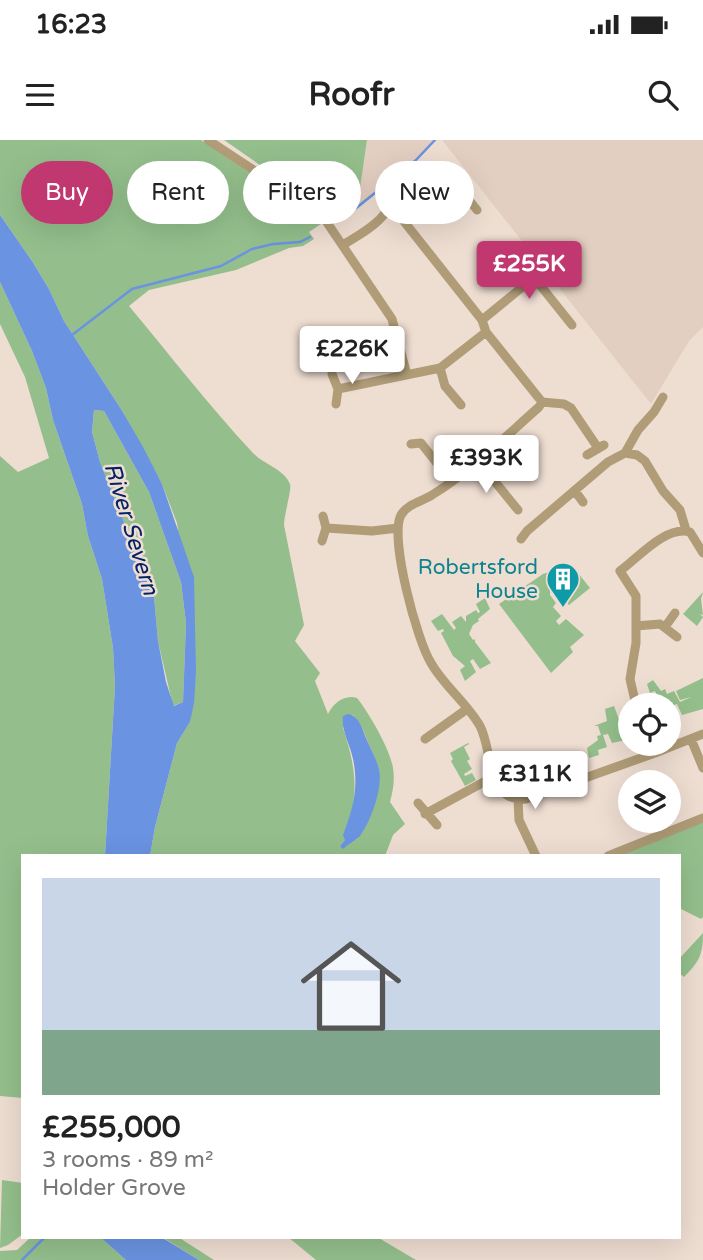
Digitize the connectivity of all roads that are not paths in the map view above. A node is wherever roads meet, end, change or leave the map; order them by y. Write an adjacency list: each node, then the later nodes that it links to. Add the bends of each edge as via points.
1 (208, 140): 8 (street, via 321,215)
2 (478, 191): 3 (street)
3 (474, 194)
4 (474, 206): 5 (street)
5 (477, 210)
6 (375, 224): 8 (street)
7 (406, 224): 11 (street)
8 (343, 245): 16 (street, via 392,319)
9 (573, 306): 10 (street)
10 (564, 314): 11 (street, via 540,285 533,283); 12 (street)
11 (482, 320): 13 (street)
12 (572, 325)
13 (486, 332): 14 (street); 19 (street)
14 (440, 368): 16 (street); 21 (street, via 445,386)
15 (332, 374): 17 (street)
16 (407, 374): 17 (street)
17 (338, 389): 20 (street)
18 (663, 397): 22 (street)
19 (542, 402): 26 (street, via 571,408 601,446); 27 (street)
20 (337, 404)
21 (461, 405)
22 (654, 412): 23 (street); 25 (street)
23 (663, 419)
24 (411, 444): 28 (street, via 421,443)
25 (625, 453): 29 (street); 35 (street, via 645,461 680,510)
26 (587, 455)
27 (478, 461): 28 (street); 31 (street)
28 (451, 481): 34 (street, via 407,508)
29 (575, 491): 30 (street); 36 (street)
30 (583, 502)
31 (518, 510)
32 (323, 516): 33 (street)
33 (327, 528): 34 (street); 37 (street)
34 (398, 528): 44 (street, via 405,589 421,643 442,680)
35 (686, 530): 38 (street); 40 (street, via 663,538 620,572 636,596)
36 (521, 540)
37 (322, 541)
38 (701, 545)
39 (675, 613): 41 (street)
40 (636, 626): 41 (street); 43 (street, via 630,679)
41 (665, 627): 42 (street)
42 (677, 637)
43 (633, 693)
44 (467, 709): 46 (street); 51 (street, via 488,744)
45 (703, 734): 47 (street)
46 (425, 739)
47 (691, 739): 48 (street); 50 (street)
48 (681, 741)
49 (632, 756): 52 (street)
50 (703, 768)
51 (493, 777): 52 (street, via 504,794); 54 (street)
52 (518, 799): 57 (street, via 519,820)
53 (418, 803): 54 (street)
54 (425, 814): 56 (street)
55 (703, 818): 58 (street)
56 (437, 825)
57 (535, 854)
58 (613, 854)

